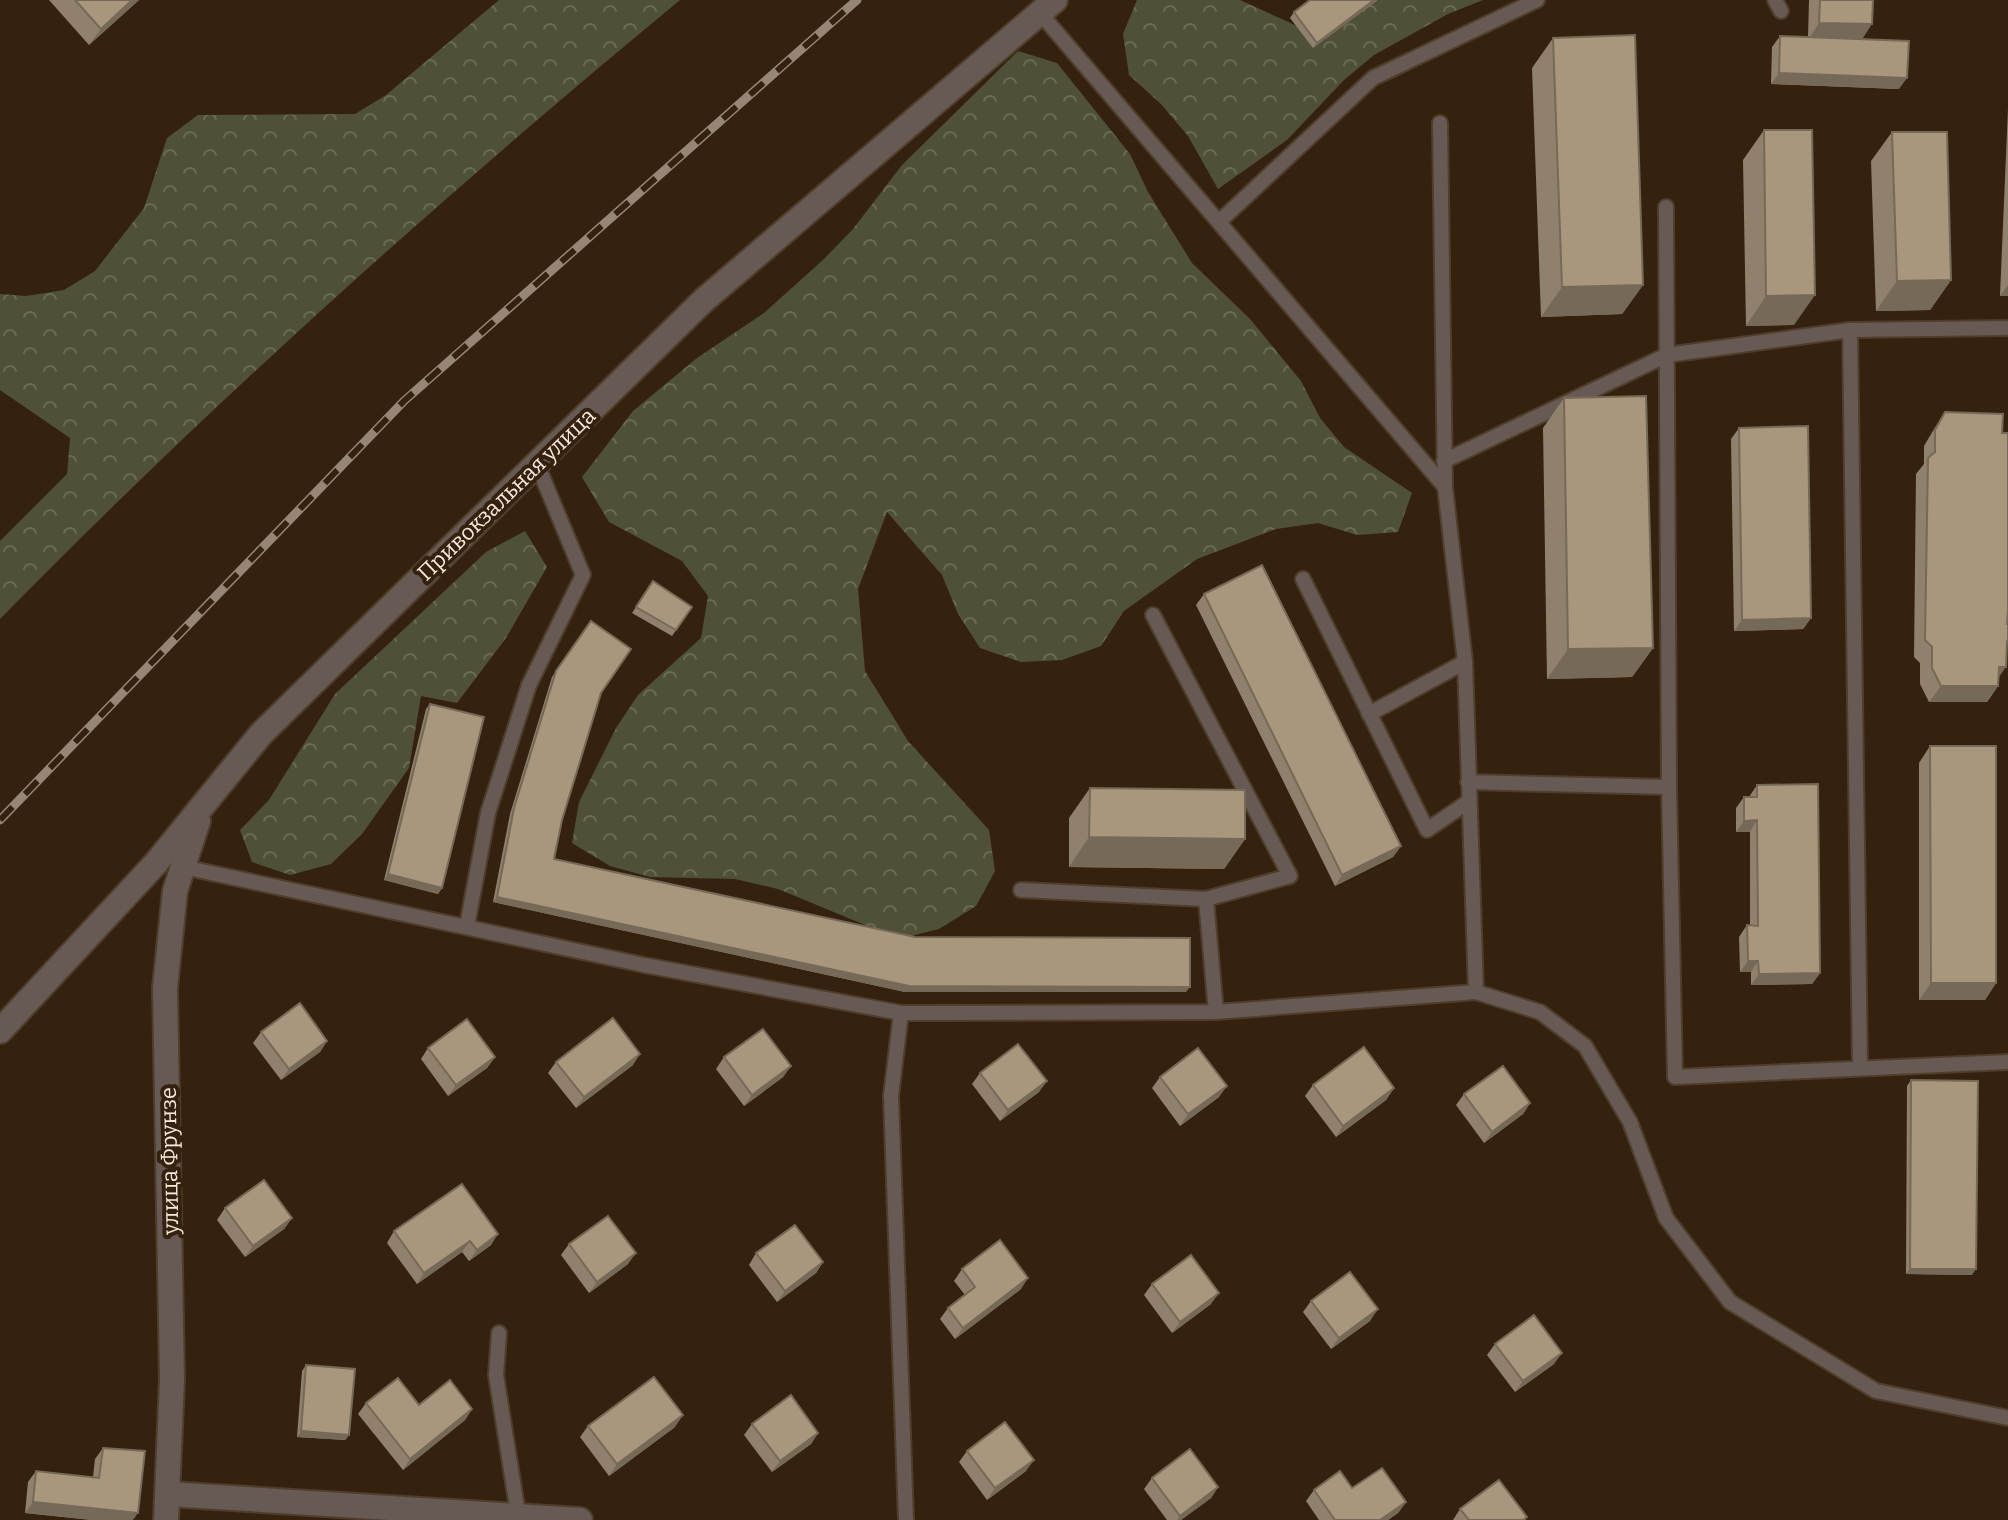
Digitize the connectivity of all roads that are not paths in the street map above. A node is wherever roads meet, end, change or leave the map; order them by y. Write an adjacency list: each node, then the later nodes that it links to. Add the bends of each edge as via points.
1 (1537, 0): 5 (lane, via 1373,78)
2 (1047, 6): 5 (lane); 10 (street, Привокзальная улица, via 704,300)
3 (1440, 123): 9 (lane)
4 (1666, 207): 8 (lane)
5 (1220, 221): 11 (lane)
6 (2008, 328): 7 (lane)
7 (1850, 330): 8 (lane); 30 (lane)
8 (1667, 355): 9 (lane); 17 (lane)
9 (1444, 461): 11 (lane)
10 (537, 464): 19 (street, Привокзальная улица, via 261,734); 24 (lane, via 583,575 529,685 488,813)
11 (1445, 487): 14 (lane)
12 (1303, 579): 15 (lane)
13 (1153, 615): 23 (lane, via 1290,876)
14 (1465, 662): 15 (lane); 16 (lane)
15 (1369, 714): 18 (lane, via 1427,830)
16 (1468, 782): 17 (lane); 18 (lane)
17 (1669, 787): 30 (lane, via 1675,1077)
18 (1468, 802): 25 (lane)
19 (203, 807): 20 (street, Привокзальная улица); 21 (street, улица Фрунзе)
20 (156, 863): 21 (street); 28 (street, Привокзальная улица)
21 (183, 867): 24 (lane); 33 (street, улица Фрунзе, via 175,891 165,988 172,1379)
22 (1021, 890): 23 (lane)
23 (1206, 899): 26 (lane)
24 (467, 926): 27 (lane)
25 (1476, 992): 26 (lane); 32 (lane, via 1540,1012 1585,1046 1630,1122 1666,1218 1730,1302 1876,1391)
26 (1216, 1012): 27 (lane)
27 (901, 1013): 37 (lane, via 891,1096)
28 (0, 1031)
29 (2008, 1062): 30 (lane)
30 (1860, 1067)
31 (499, 1333): 34 (lane, via 496,1375)
32 (2008, 1418)
33 (168, 1494): 34 (street); 35 (street, улица Фрунзе)
34 (519, 1517): 36 (street)
35 (166, 1520)
36 (580, 1520)
37 (906, 1520)

